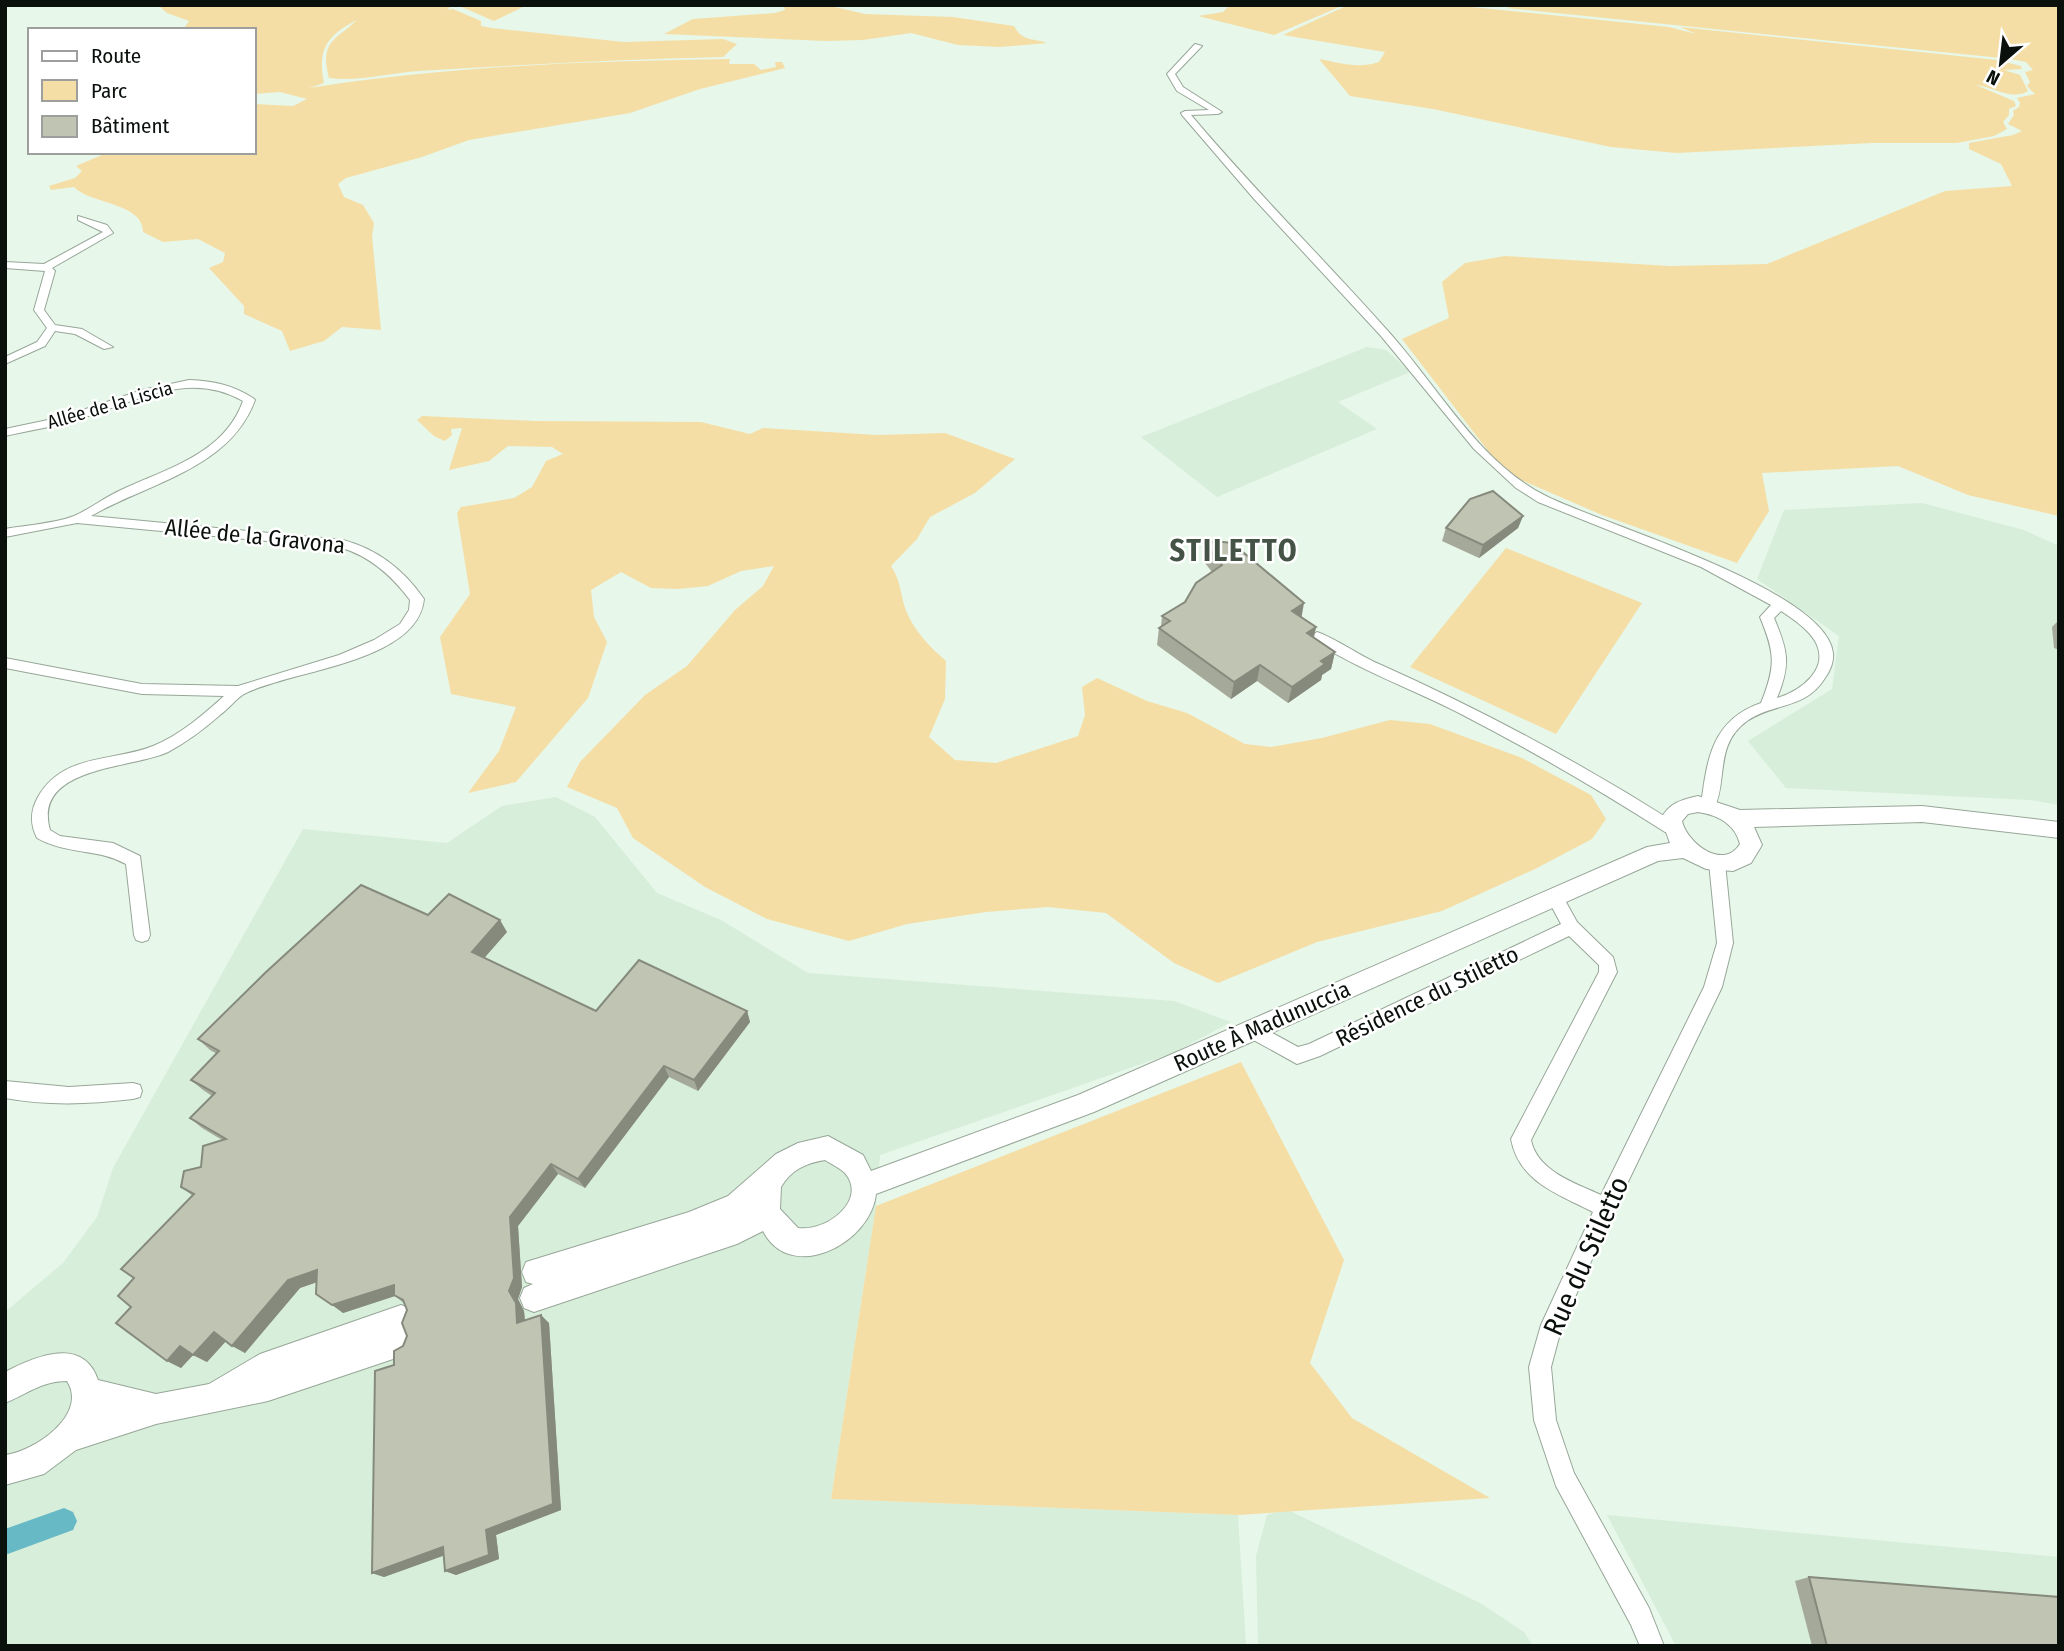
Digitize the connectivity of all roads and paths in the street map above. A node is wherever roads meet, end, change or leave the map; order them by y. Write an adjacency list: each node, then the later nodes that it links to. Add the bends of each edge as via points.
1 (1198, 46): 11 (street, via 1171,74 1180,89 1218,112 1185,113 1386,335 1497,467 1542,499 1706,564)
2 (81, 218): 4 (street, via 104,226 108,233)
3 (5, 265): 4 (street)
4 (46, 267): 5 (street, via 49,279 39,310)
5 (52, 328): 6 (street, via 78,331); 7 (street, via 41,344)
6 (108, 347)
7 (5, 361)
8 (5, 433): 9 (street, Allée de la Liscia, via 185,384 220,384 249,400 233,430 207,453)
9 (78, 519): 10 (street, Allée de la Gravona); 14 (street, Allée de la Gravona, via 353,546 379,559 417,599 405,627 379,643)
10 (5, 533)
11 (1780, 604): 15 (street, via 1767,617 1782,657 1782,669); 15 (street, via 1826,644 1828,663 1801,696)
12 (1317, 637): 20 (street, via 1359,663 1439,697 1623,796)
13 (5, 663): 14 (street, Allée de la Gravona, via 142,689)
14 (238, 691): 25 (street, via 208,719 158,750 72,771 55,784 42,804 38,819 43,834 57,842 113,849 134,861)
15 (1767, 705): 16 (street, via 1735,723 1720,746)
16 (1709, 805): 17 (main road); 20 (main road, Route À Madunuccia, via 1689,805)
17 (1736, 818): 18 (main road); 21 (main road)
18 (1775, 820): 19 (main road, via 1877,813); 21 (main road)
19 (2059, 830)
20 (1676, 831): 22 (main road); 23 (main road, Route À Madunuccia, via 1655,853)
21 (1750, 836): 22 (main road, via 1748,854 1741,860)
22 (1717, 863): 31 (street, Rue du Stiletto, via 1725,943 1713,987)
23 (1555, 898): 24 (street); 26 (main road, Route À Madunuccia)
24 (1571, 927): 26 (street, Résidence du Stiletto, via 1297,1056); 31 (street, via 1607,962 1608,972 1521,1139 1521,1152 1532,1168)
25 (142, 935)
26 (1254, 1031): 30 (main road, Route À Madunuccia, via 1085,1104)
27 (5, 1089): 28 (street, via 87,1096)
28 (133, 1091)
29 (776, 1170): 30 (main road, via 799,1153 828,1148 845,1155 858,1168); 32 (main road, via 766,1192); 32 (main road, via 737,1205 535,1285 737,1231)
30 (864, 1186): 32 (main road, via 861,1209 846,1229 825,1241 800,1243 779,1233)
31 (1605, 1208): 39 (street, Rue du Stiletto, via 1552,1325 1540,1367 1545,1420 1564,1478)
32 (767, 1214)
33 (401, 1331): 36 (main road, via 268,1387)
34 (5, 1388): 35 (main road, via 32,1371 61,1366 74,1370)
35 (86, 1392): 36 (main road); 37 (main road, via 78,1423)
36 (156, 1409): 37 (main road)
37 (67, 1438): 38 (main road, via 39,1461)
38 (6, 1472)
39 (1652, 1646)

